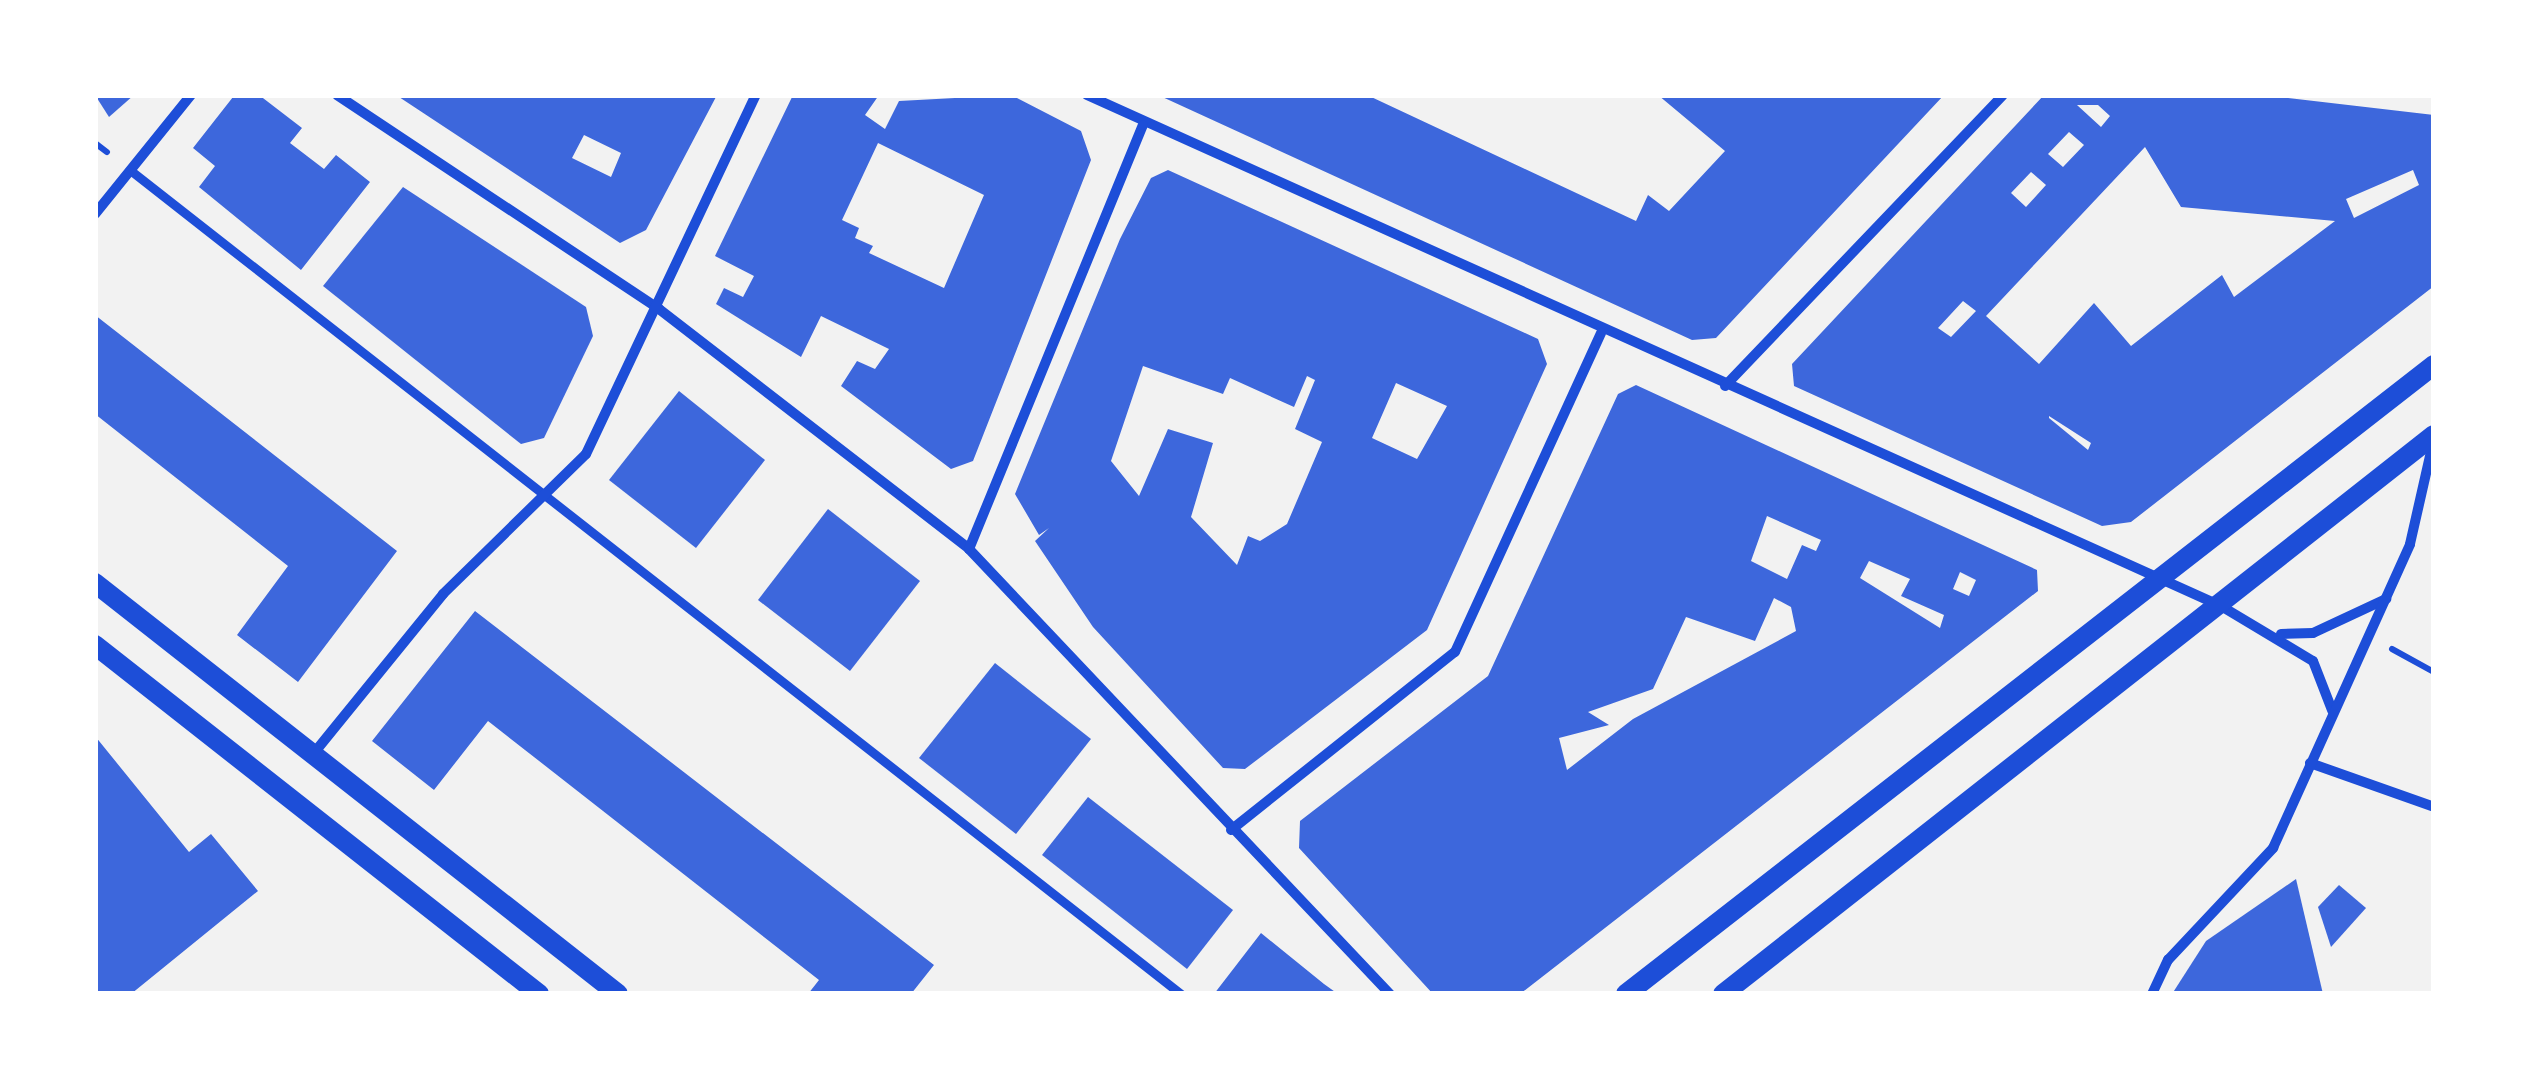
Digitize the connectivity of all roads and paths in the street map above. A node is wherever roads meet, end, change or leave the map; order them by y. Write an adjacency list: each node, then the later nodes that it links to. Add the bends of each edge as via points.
1 (191, 95): 9 (street)
2 (336, 95): 11 (street)
3 (756, 95): 11 (street)
4 (1087, 95): 6 (street)
5 (2003, 95): 14 (street)
6 (1143, 124): 12 (street); 17 (street)
7 (95, 143): 8 (path)
8 (107, 152)
9 (130, 170): 10 (street); 16 (street)
10 (95, 214)
11 (660, 309): 16 (street, via 586,454); 17 (street)
12 (1600, 334): 14 (street); 30 (street, via 1455,652)
13 (2434, 365): 18 (main road)
14 (1724, 386): 18 (street)
15 (2434, 436): 20 (street, via 2423,501); 21 (main road)
16 (544, 495): 27 (street, via 443,594); 33 (street)
17 (969, 549): 30 (street)
18 (2159, 580): 21 (street); 35 (main road)
19 (95, 583): 27 (main road)
20 (2387, 598): 22 (street, via 2313,633); 26 (street)
21 (2221, 606): 22 (street); 36 (main road)
22 (2275, 634): 26 (street, via 2313,662)
23 (95, 645): 31 (main road)
24 (2392, 649): 25 (path)
25 (2434, 672)
26 (2332, 710): 28 (street)
27 (314, 753): 32 (main road)
28 (2310, 763): 29 (street); 37 (street, via 2259,868 2168,960)
29 (2434, 807)
30 (1231, 830): 34 (street)
31 (539, 994)
32 (618, 994)
33 (1181, 994)
34 (1390, 994)
35 (1626, 994)
36 (1723, 994)
37 (2152, 994)

